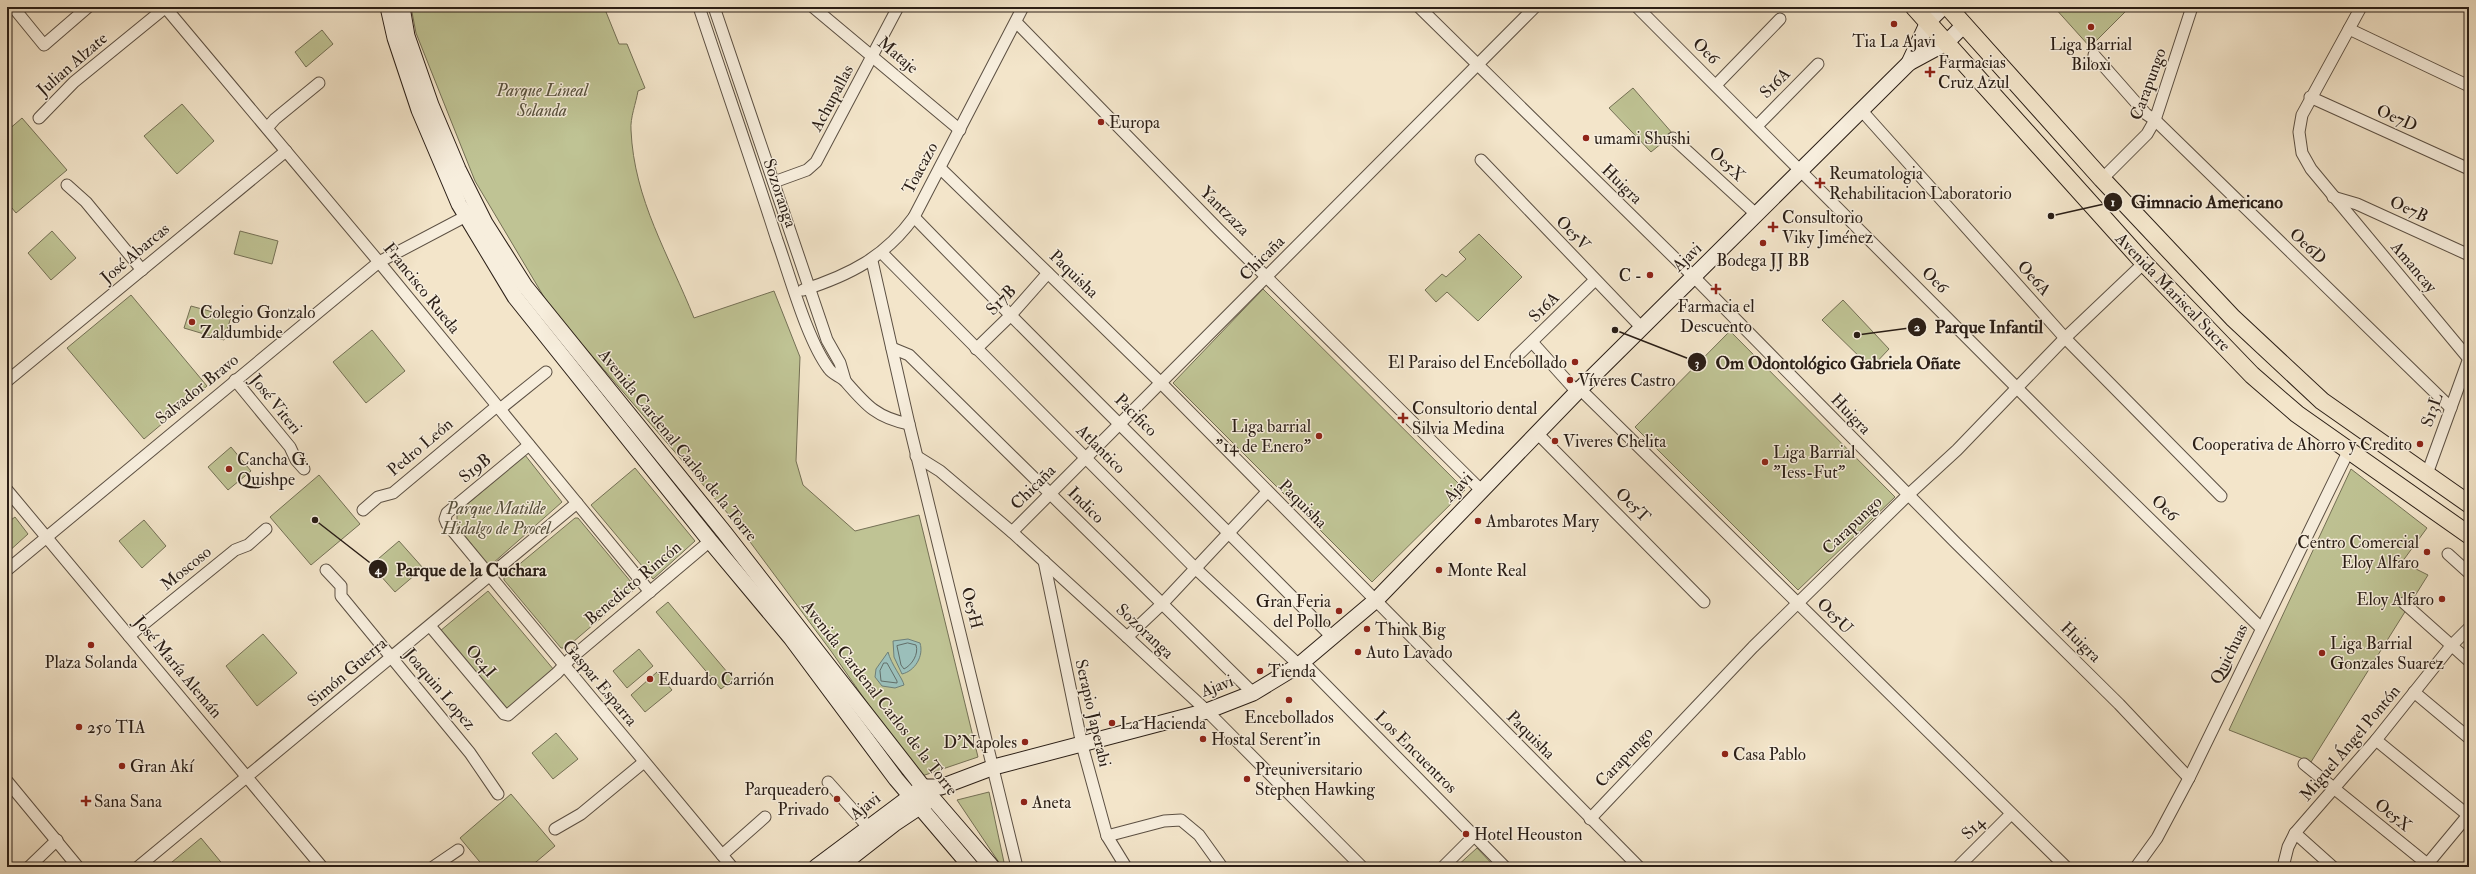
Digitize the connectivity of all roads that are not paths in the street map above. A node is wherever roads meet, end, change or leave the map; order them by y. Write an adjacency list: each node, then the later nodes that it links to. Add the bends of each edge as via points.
1 (13, 7): 2 (street, via 44,45)
2 (88, 7)
3 (165, 7): 35 (street, Julian Alzate, via 74,82); 38 (street, Francisco Rueda)
4 (388, 7): 50 (street, Avenida Cardenal Carlos de la Torre, via 395,38 419,110)
5 (402, 7): 50 (street, Avenida Cardenal Carlos de la Torre, via 408,36 431,105)
6 (699, 7): 64 (street, Sozoranga)
7 (714, 7): 47 (street, Sozoranga)
8 (813, 7): 26 (street, Mataje)
9 (898, 7): 26 (street, Achupallas)
10 (1023, 7): 20 (street, Toacazo)
11 (1419, 7): 29 (street, Huigra)
12 (1535, 7): 29 (street, Chicaña)
13 (1637, 7): 31 (street, Oe6)
14 (1914, 7): 21 (main road, Avenida Mariscal Sucre)
15 (1943, 7): 21 (street, Ajavi)
16 (1948, 7): 22 (main road, Avenida Mariscal Sucre)
17 (2360, 7): 23 (street, Amancay)
18 (2191, 8): 36 (street, Carapungo)
19 (1780, 18): 31 (street)
20 (1016, 22): 39 (street, Toacazo); 61 (street, Yantzaza)
21 (1928, 22): 24 (main road, Avenida Mariscal Sucre); 27 (street, Ajavi)
22 (1964, 25): 24 (street, Ajavi); 46 (main road, Avenida Mariscal Sucre)
23 (2349, 28): 32 (street); 33 (street, Amancay)
24 (1946, 43): 27 (street, Ajavi); 57 (main road, Avenida Mariscal Sucre)
25 (2094, 55): 36 (street, Oe6D, via 2146,114)
26 (873, 57): 39 (street, Mataje); 47 (street, Achupallas, via 816,162 807,170)
27 (1909, 63): 34 (street, Ajavi)
28 (1818, 64): 37 (street, S16A)
29 (1478, 65): 60 (street, Huigra); 61 (street, Chicaña)
30 (319, 83): 38 (street)
31 (1716, 85): 37 (street, Oe6)
32 (2469, 86)
33 (2310, 97): 44 (street, Oe7D); 49 (street, Amancay, via 2302,115 2299,132 2302,153)
34 (1862, 111): 45 (street, Ajavi); 67 (street, Oe6A)
35 (39, 118)
36 (2155, 120): 46 (street, Carapungo, via 2148,134); 81 (street, Oe6D)
37 (1757, 126): 45 (street, Oe6)
38 (267, 128): 41 (street, Francisco Rueda)
39 (960, 130): 43 (street, Toacazo)
40 (1673, 138): 51 (street, Oe5X)
41 (286, 151): 56 (street, Francisco Rueda); 58 (street, José Abarcas)
42 (1480, 160): 62 (street, Oe5V)
43 (940, 168): 52 (street, Toacazo); 59 (street, Paquisha)
44 (2469, 169)
45 (1801, 170): 51 (street, Ajavi); 78 (street, Oe6)
46 (2102, 179): 90 (main road, Avenida Mariscal Sucre, via 2233,318 2322,401)
47 (774, 182): 63 (street, Sozoranga)
48 (67, 185): 58 (street, via 86,202)
49 (2333, 197): 54 (street, Oe7B, via 2357,204); 72 (street, Amancay)
50 (472, 213): 56 (street, Salvador Bravo); 106 (street, Avenida Cardenal Carlos de la Torre, via 515,297); 145 (street, Avenida Cardenal Carlos de la Torre, via 525,286 724,532)
51 (1757, 215): 60 (street, Ajavi)
52 (914, 217): 53 (street, Toacazo, via 899,237); 65 (street, Pacifico)
53 (882, 253): 55 (street, Toacazo); 70 (street, Atlantico)
54 (2469, 255)
55 (872, 261): 63 (street, Toacazo); 69 (street)
56 (378, 262): 74 (street, Salvador Bravo); 80 (street, Francisco Rueda)
57 (2144, 263): 67 (street, Carapungo); 86 (main road, Avenida Mariscal Sucre, via 2252,375 2297,414)
58 (142, 270): 76 (street, José Abarcas)
59 (1048, 273): 65 (street, S17B); 77 (street, Paquisha)
60 (1693, 276): 66 (street, Ajavi); 95 (street, Huigra)
61 (1267, 277): 77 (street, Chicaña); 92 (street, Yantzaza)
62 (1595, 280): 66 (street, Oe5V); 68 (street, S16A)
63 (810, 288): 64 (street, Toacazo); 75 (street, Sozoranga)
64 (795, 293): 75 (street, Sozoranga, via 818,351 830,370)
65 (1010, 316): 70 (street, S17B); 83 (street, Pacifico)
66 (1642, 328): 79 (street, Ajavi)
67 (2065, 338): 78 (street, Carapungo); 96 (street, Oe6A)
68 (1532, 342): 71 (street, S16A); 79 (street, Oe5U)
69 (892, 348): 82 (street); 94 (street, Indico, via 908,355)
70 (976, 349): 88 (street, Atlantico)
71 (1516, 357)
72 (2469, 359): 81 (street, S13L)
73 (546, 372): 80 (street, Pedro León)
74 (235, 380): 89 (street, José Viteri, via 290,447); 105 (street, Salvador Bravo)
75 (845, 380): 82 (street, Sozoranga, via 857,397 873,410 891,421)
76 (7, 381)
77 (1161, 383): 83 (street, Chicaña); 93 (street, Paquisha)
78 (2017, 388): 95 (street, Carapungo, via 1957,450); 121 (street, Oe6)
79 (1579, 390): 84 (street, Ajavi); 117 (street, Oe5U)
80 (499, 408): 85 (street, Francisco Rueda); 99 (street, Pedro León, via 393,492 378,496)
81 (2451, 408): 90 (street, S13L)
82 (909, 424): 87 (street)
83 (1121, 424): 88 (street, Chicaña); 103 (street, Pacifico)
84 (1537, 433): 92 (street, Ajavi); 116 (street, Oe5T)
85 (529, 445): 97 (street, Francisco Rueda); 100 (street, S19B, via 447,513)
86 (2348, 452): 104 (main road, Avenida Mariscal Sucre); 121 (street, Quichuas)
87 (916, 456): 102 (street, Sozoranga, via 940,471); 140 (street, Oe5H)
88 (1086, 458): 94 (street, Chicaña); 109 (street, Atlantico)
89 (304, 469)
90 (2427, 474): 98 (main road, Avenida Mariscal Sucre)
91 (7, 490): 105 (street, José María Alemán)
92 (1481, 490): 115 (street, Ajavi)
93 (1267, 492): 103 (street); 115 (street, Paquisha)
94 (1051, 494): 102 (street, Chicaña); 119 (street, Indico)
95 (1908, 495): 117 (street, Carapungo); 142 (street, Huigra, via 2119,704)
96 (2221, 496)
97 (577, 503): 113 (street, Simón Guerra); 114 (street, Francisco Rueda)
98 (2469, 504)
99 (363, 510)
100 (445, 519): 113 (street, Gaspar Esparra)
101 (266, 529): 123 (street, Moscoso, via 248,545 235,550)
102 (1012, 532): 108 (street, Sozoranga)
103 (1229, 532): 109 (street); 125 (street, Pacifico)
104 (2469, 535)
105 (46, 536): 110 (street, Salvador Bravo); 123 (street, José María Alemán)
106 (710, 541): 114 (street, Benedicto Rincón); 149 (street, Avenida Cardenal Carlos de la Torre, via 791,638 864,738)
107 (2448, 554): 112 (street)
108 (1044, 561): 124 (street, Sozoranga); 137 (street, Serapio Japerabi)
109 (1195, 568): 119 (street); 129 (street, Atlantico)
110 (7, 570)
111 (326, 570): 127 (street, Joaquin Lopez, via 341,586 341,596)
112 (2469, 573)
113 (489, 576): 120 (street, Simón Guerra); 130 (street, Gaspar Esparra)
114 (650, 592): 130 (street, Benedicto Rincón)
115 (1376, 600): 125 (street, Ajavi); 153 (street, Paquisha)
116 (1704, 602)
117 (1798, 603): 150 (street, Oe5U); 153 (street, Carapungo, via 1639,764)
118 (2404, 603): 126 (street)
119 (1162, 604): 124 (street); 132 (street, Indico)
120 (430, 626): 127 (street, Simón Guerra); 134 (street, Oe4I, via 504,714)
121 (2261, 628): 142 (street, Quichuas)
122 (2469, 628): 126 (street, Miguel Ángel Pontón)
123 (129, 636): 141 (street, José María Alemán)
124 (1127, 637): 133 (street, Sozoranga)
125 (1333, 638): 129 (street, Ajavi)
126 (2451, 646): 128 (street); 131 (street, Miguel Ángel Pontón)
127 (391, 657): 141 (street, Simón Guerra); 148 (street, Joaquin Lopez, via 479,764)
128 (2469, 661)
129 (1301, 663): 132 (street, Ajavi); 157 (street, Los Encuentros)
130 (563, 666): 134 (street, Benedicto Rincón); 138 (street, Gaspar Esparra)
131 (2414, 692): 135 (street); 136 (street, Miguel Ángel Pontón)
132 (1253, 693): 133 (street, Ajavi)
133 (1207, 711): 137 (street, Ajavi); 177 (street, Sozoranga)
134 (508, 715)
135 (2469, 738)
136 (2376, 740): 146 (street, Miguel Ángel Pontón); 151 (street)
137 (1082, 745): 140 (street, Ajavi); 158 (street, Serapio Japerabi)
138 (644, 762): 155 (street, via 581,814); 161 (street, Gaspar Esparra)
139 (2304, 764): 146 (street, Oe5X)
140 (994, 768): 147 (street, Ajavi); 174 (street, Oe5H)
141 (247, 777): 166 (street, Simón Guerra); 167 (street, José María Alemán)
142 (2189, 778): 182 (street, Quichuas, via 2158,838)
143 (7, 781): 159 (street)
144 (828, 782): 154 (street)
145 (923, 787): 147 (street, Avenida Cardenal Carlos de la Torre); 149 (street, Ajavi)
146 (2334, 789): 156 (street, Miguel Ángel Pontón); 163 (street, Oe5X)
147 (937, 793): 149 (street, Ajavi); 173 (street, Avenida Cardenal Carlos de la Torre)
148 (498, 794)
149 (915, 801): 154 (street, Ajavi); 171 (street, Ajavi); 172 (street, Avenida Cardenal Carlos de la Torre)
150 (2011, 814): 180 (street, S14); 181 (street, Oe5U)
151 (2469, 815): 163 (street)
152 (765, 817): 161 (street)
153 (1590, 819): 162 (street, Paquisha)
154 (868, 828): 170 (street, Ajavi)
155 (555, 829)
156 (2295, 833): 183 (street, Miguel Ángel Pontón); 184 (street)
157 (1475, 835): 178 (street); 179 (street, Los Encuentros)
158 (1107, 836): 175 (street, Serapio Japerabi); 176 (street, via 1164,821 1181,820 1199,835)
159 (58, 840): 164 (street); 165 (street)
160 (458, 850): 168 (street)
161 (722, 856): 169 (street, Gaspar Esparra)
162 (1635, 866)
163 (2428, 866)
164 (29, 867)
165 (78, 867)
166 (138, 867)
167 (322, 867)
168 (433, 867)
169 (732, 867)
170 (816, 867)
171 (839, 867)
172 (971, 867)
173 (992, 867)
174 (1017, 867)
175 (1126, 867)
176 (1222, 867)
177 (1362, 867)
178 (1443, 867)
179 (1505, 867)
180 (1958, 867)
181 (2066, 867)
182 (2136, 867)
183 (2282, 867)
184 (2333, 867)

